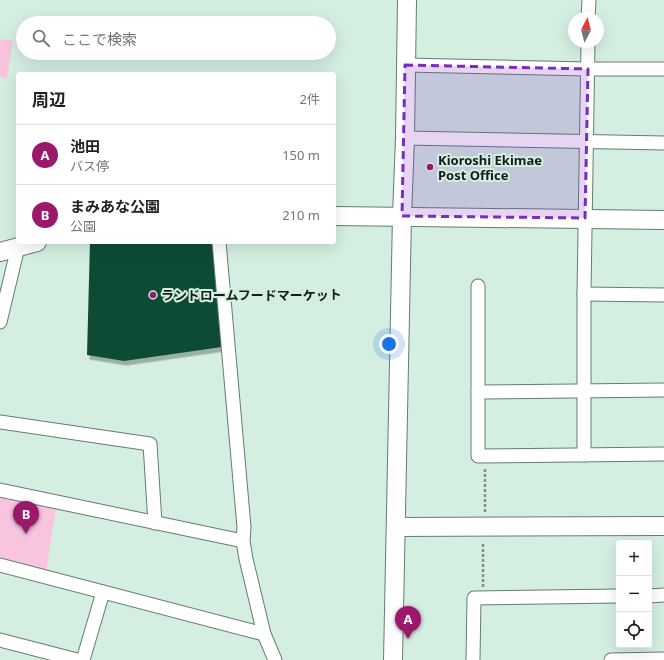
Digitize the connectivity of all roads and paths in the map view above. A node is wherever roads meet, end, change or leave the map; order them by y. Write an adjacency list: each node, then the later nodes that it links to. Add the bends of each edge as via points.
1 (407, 0): 5 (street)
2 (588, 0): 3 (street)
3 (588, 12)
4 (588, 48): 6 (street)
5 (405, 65): 6 (street); 8 (street)
6 (588, 69): 7 (street); 9 (street)
7 (664, 69)
8 (405, 138): 9 (street); 12 (street)
9 (586, 142): 10 (street); 13 (street)
10 (664, 142)
11 (336, 216): 12 (street)
12 (402, 216): 13 (street); 34 (street)
13 (586, 218): 14 (street); 20 (street)
14 (664, 220)
15 (29, 244): 17 (street)
16 (219, 244): 36 (street, via 244,527)
17 (18, 247): 18 (street); 22 (street)
18 (0, 252)
19 (478, 286): 25 (street)
20 (584, 294): 21 (street); 23 (street)
21 (664, 295)
22 (0, 322)
23 (584, 390): 24 (street); 25 (street); 28 (street)
24 (664, 390)
25 (478, 392): 29 (street, via 478,456)
26 (0, 422): 32 (street, via 150,444)
27 (664, 454): 28 (street)
28 (584, 455): 29 (street)
29 (485, 456): 31 (path)
30 (0, 490): 32 (street)
31 (484, 517)
32 (155, 523): 36 (street)
33 (664, 526): 34 (street)
34 (396, 527): 49 (street)
35 (483, 537): 42 (path)
36 (243, 541): 43 (street)
37 (0, 565): 38 (street)
38 (103, 592): 43 (street); 47 (street)
39 (664, 595): 41 (street)
40 (616, 596): 42 (street)
41 (652, 596)
42 (482, 598): 50 (street, via 474,598)
43 (264, 634): 48 (street)
44 (0, 640): 46 (street)
45 (664, 659): 51 (street)
46 (77, 660)
47 (83, 660)
48 (275, 660)
49 (393, 660)
50 (473, 660)
51 (611, 660)

